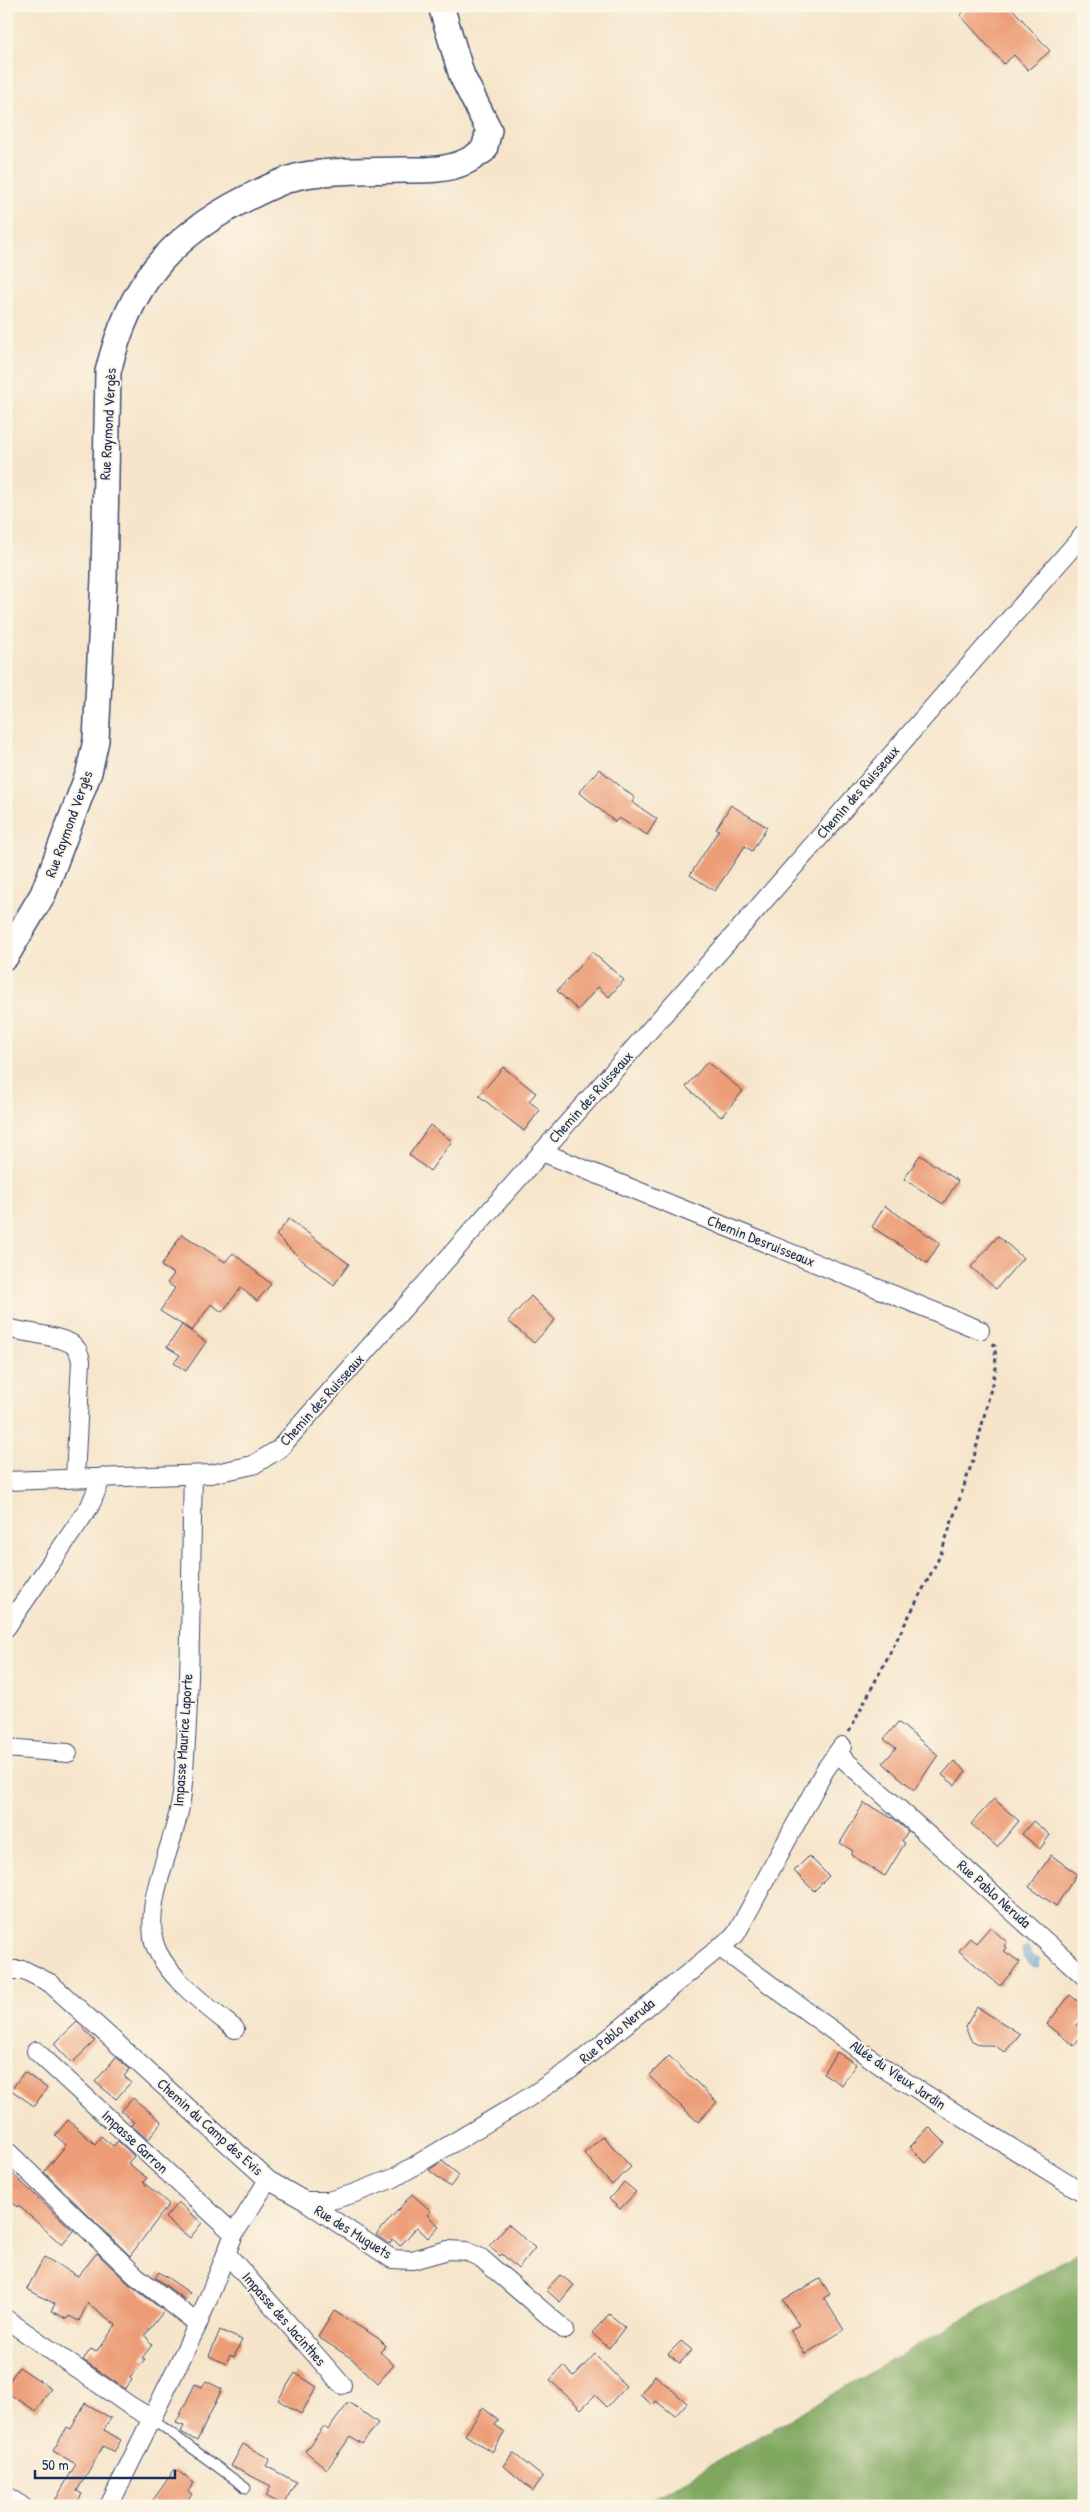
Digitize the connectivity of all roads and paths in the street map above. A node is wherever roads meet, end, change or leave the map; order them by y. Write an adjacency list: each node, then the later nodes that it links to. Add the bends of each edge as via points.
1 (441, 6): 3 (main road, Rue Raymond Vergès, via 462,76 489,130 484,150 466,162 441,169 299,176 263,190 225,210 174,246 136,295 115,344 108,372 104,578 96,740 89,772 43,894)
2 (1084, 534): 4 (street, Chemin des Ruisseaux)
3 (6, 956)
4 (542, 1152): 6 (street, Chemin Desruisseaux); 7 (street, Chemin des Ruisseaux, via 278,1449 253,1465)
5 (6, 1328): 8 (street, via 72,1344 78,1351 81,1361)
6 (980, 1330): 13 (path, via 995,1346 996,1368 974,1457 940,1556)
7 (193, 1475): 9 (street, Chemin des Ruisseaux); 18 (street, Impasse Maurice Laporte, via 182,1796 153,1905 153,1939 167,1968)
8 (75, 1477): 9 (street, Chemin des Ruisseaux); 10 (street, Chemin des Ruisseaux)
9 (102, 1477): 11 (street, via 90,1506)
10 (6, 1481)
11 (6, 1628)
12 (6, 1748): 14 (street)
13 (840, 1750): 15 (street, Rue Pablo Neruda, via 825,1770 736,1934); 17 (street, Rue Pablo Neruda)
14 (68, 1753)
15 (720, 1947): 22 (street, Allée du Vieux Jardin, via 888,2071); 23 (street, Rue Pablo Neruda, via 571,2069 528,2098 394,2178 352,2194)
16 (6, 1970): 21 (street, Chemin du Camp des Evis, via 24,1970 50,1983)
17 (1084, 1976)
18 (235, 2029)
19 (36, 2051): 24 (street, Impasse Garron)
20 (6, 2150): 27 (street, via 136,2276)
21 (268, 2180): 23 (street, Rue des Muguets); 24 (street, Chemin du Camp des Evis)
22 (1084, 2193)
23 (305, 2201): 28 (street, Rue des Muguets, via 392,2259 412,2260 448,2250 466,2251 481,2258)
24 (234, 2234): 25 (street, Chemin du Camp des Evis)
25 (226, 2253): 27 (street, Chemin du Camp des Evis); 29 (street, Impasse des Jacinthes)
26 (6, 2318): 30 (street)
27 (198, 2324): 30 (street, Chemin du Camp des Evis)
28 (565, 2330)
29 (342, 2385)
30 (151, 2418): 31 (lane); 34 (street, Chemin du Camp des Evis)
31 (246, 2488)
32 (6, 2496): 33 (street)
33 (22, 2506)
34 (109, 2506)

